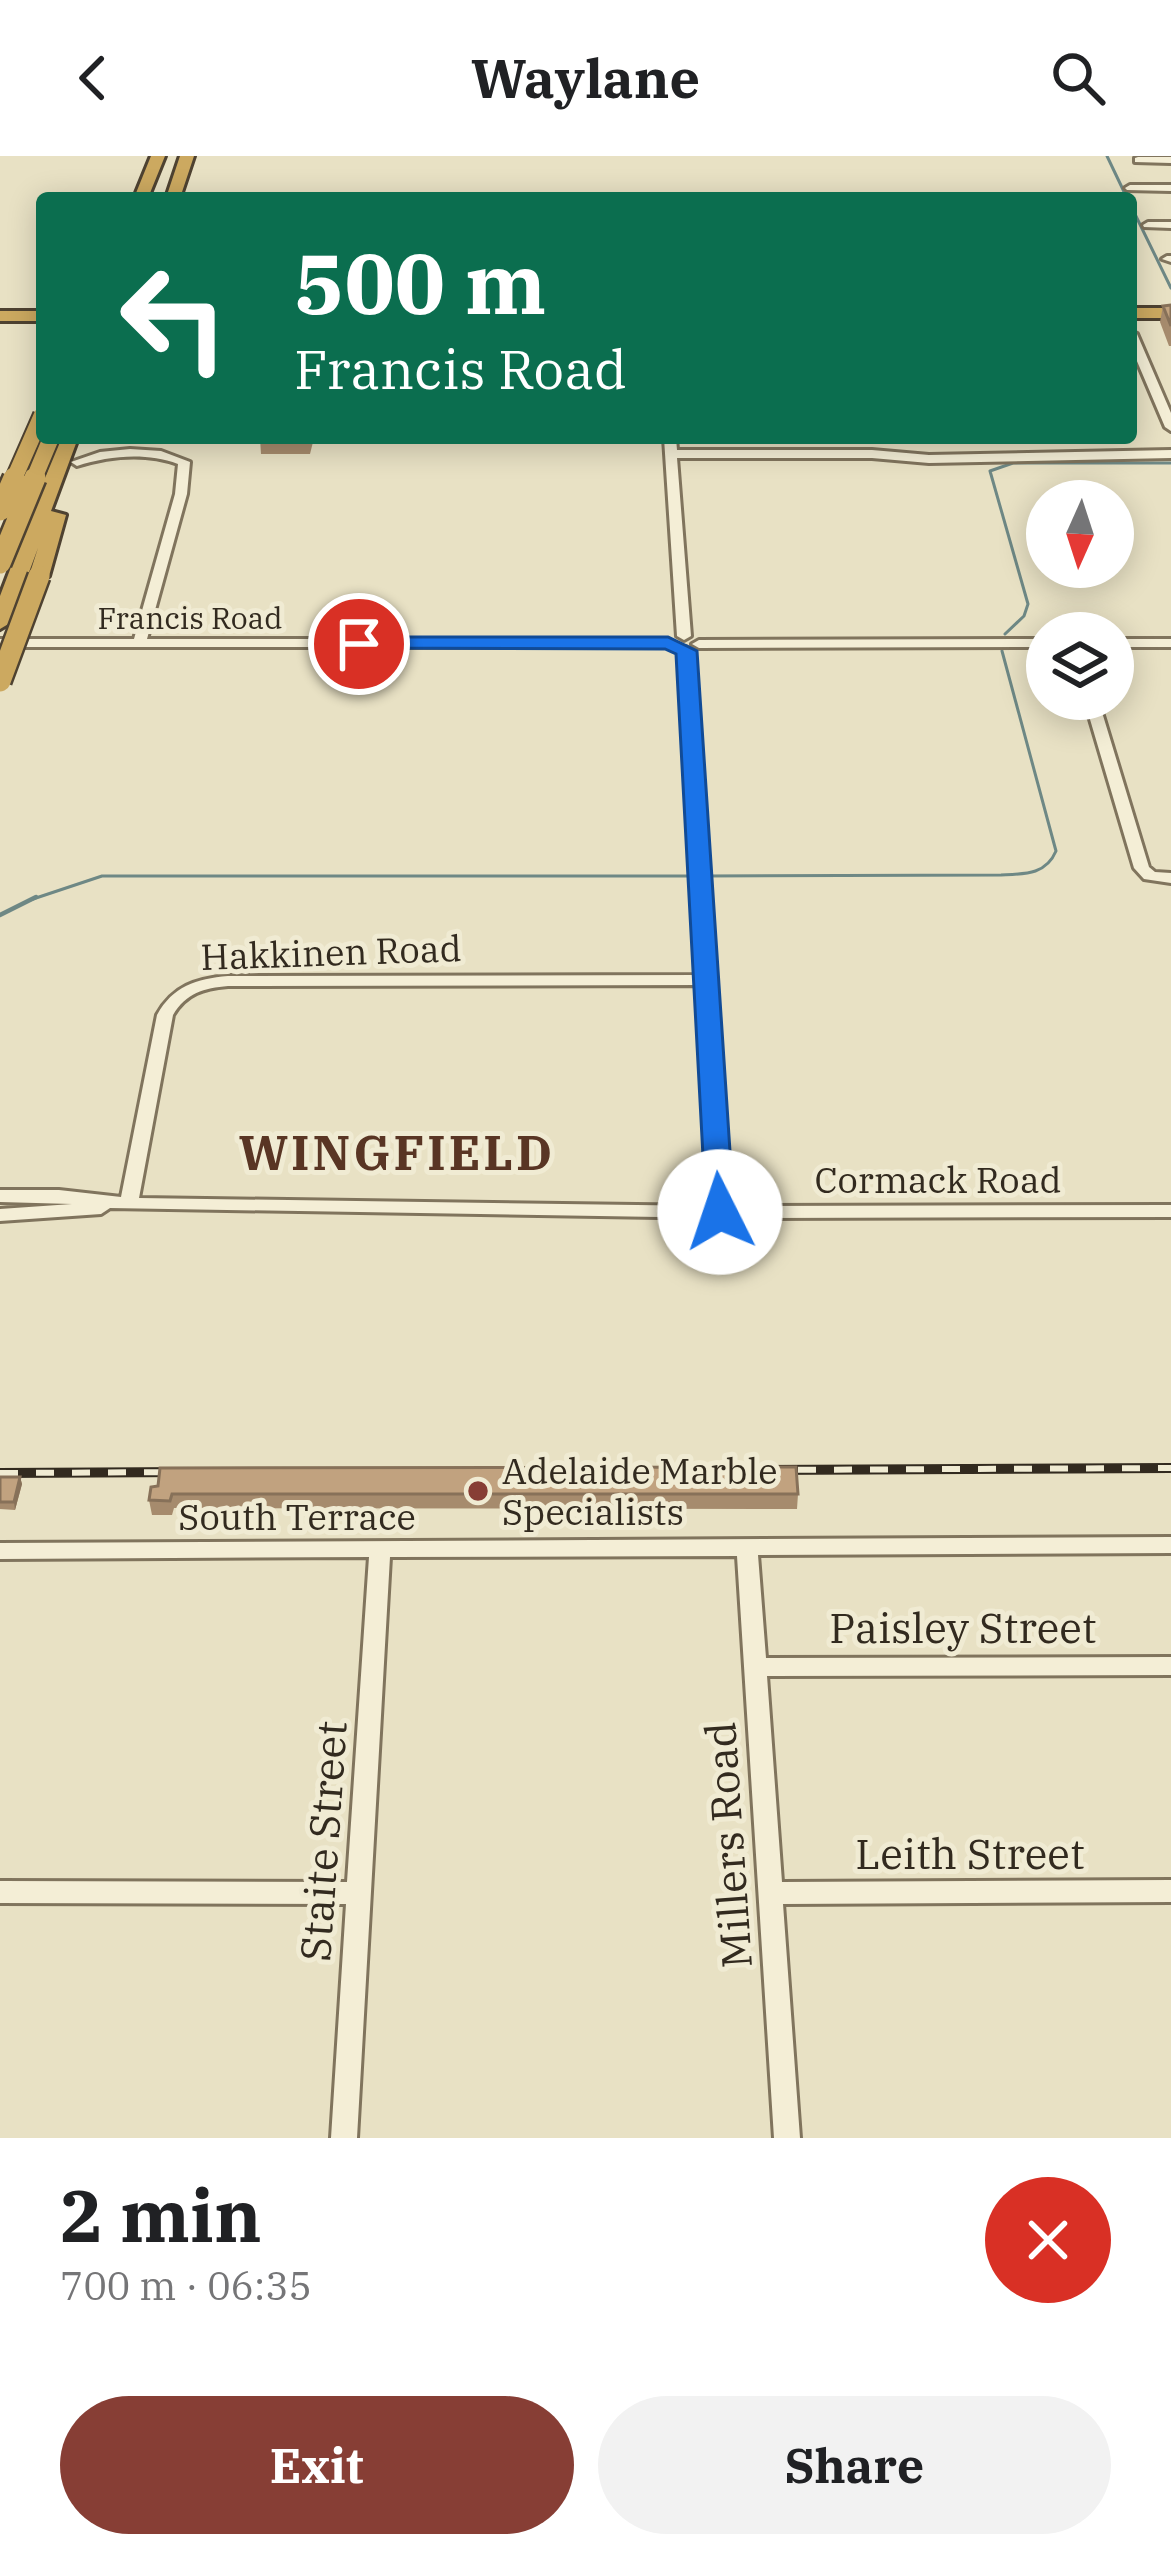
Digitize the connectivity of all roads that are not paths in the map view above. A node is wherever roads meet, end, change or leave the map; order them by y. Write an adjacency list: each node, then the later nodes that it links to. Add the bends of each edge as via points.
1 (162, 156): 8 (highway)
2 (176, 156): 9 (highway)
3 (187, 156): 10 (highway)
4 (1138, 160): 5 (street)
5 (1171, 160)
6 (1130, 188): 7 (street)
7 (1171, 188)
8 (147, 192)
9 (162, 192)
10 (175, 192)
11 (1148, 225): 12 (street)
12 (1171, 225)
13 (36, 305): 14 (highway)
14 (5, 309): 17 (highway)
15 (1171, 309): 16 (highway)
16 (1137, 310)
17 (36, 315)
18 (1137, 348): 19 (street)
19 (1171, 427)
20 (36, 429): 31 (highway, bridge)
21 (49, 444): 32 (highway, bridge)
22 (886, 444): 27 (street)
23 (1032, 444): 28 (street)
24 (671, 446): 27 (street); 39 (street)
25 (81, 448): 33 (highway); 38 (street, via 184,462); 40 (highway, bridge)
26 (1171, 454): 28 (street)
27 (889, 455): 28 (street)
28 (1036, 455)
29 (0, 485): 30 (street)
30 (28, 485)
31 (0, 510)
32 (0, 563)
33 (0, 623)
34 (0, 643): 38 (street, Francis Road)
35 (1026, 643): 39 (street)
36 (1134, 643): 37 (street)
37 (1171, 643)
38 (139, 644): 39 (street, Francis Road)
39 (690, 644): 43 (street)
40 (0, 682)
41 (1097, 720): 42 (street, via 1142,868)
42 (1171, 878)
43 (704, 980): 45 (street, Hakkinen Road, via 190,987 165,1015); 47 (street)
44 (0, 1196): 45 (street, Cormack Road)
45 (129, 1204): 47 (street, Cormack Road); 48 (street, Cormack Road)
46 (1171, 1210): 47 (street, Cormack Road)
47 (720, 1212)
48 (0, 1215)
49 (1171, 1546): 50 (street, South Terrace)
50 (747, 1547): 51 (street, South Terrace); 54 (street, Millers Road)
51 (380, 1549): 52 (street, South Terrace); 57 (street, Staite Street)
52 (0, 1551)
53 (1171, 1666): 54 (street, Paisley Street)
54 (755, 1667): 58 (street, Millers Road)
55 (0, 1892): 57 (street)
56 (1171, 1892): 58 (street, Leith Street)
57 (359, 1893): 59 (street, Staite Street)
58 (770, 1893): 60 (street, Millers Road)
59 (344, 2138)
60 (787, 2138)

